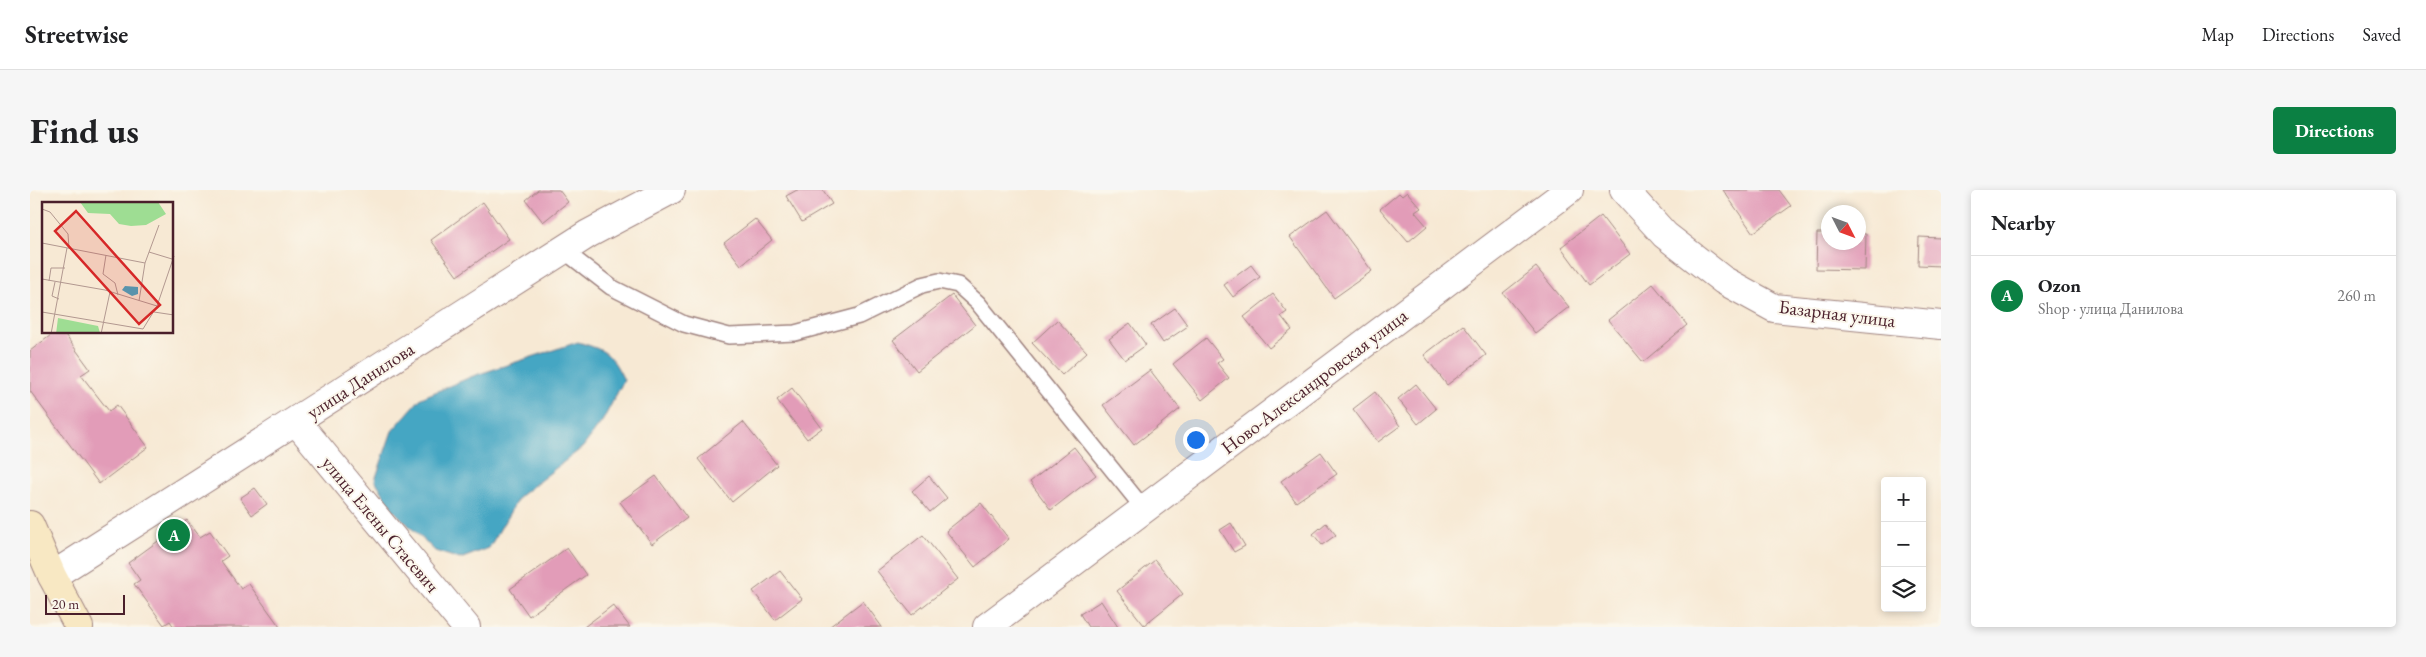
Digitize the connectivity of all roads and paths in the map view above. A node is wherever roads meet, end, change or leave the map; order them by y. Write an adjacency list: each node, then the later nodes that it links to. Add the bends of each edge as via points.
1 (671, 190): 4 (street, улица Данилова)
2 (1569, 190): 7 (street, Ново-Александровская улица)
3 (1624, 190): 5 (street, Базарная улица, via 1665,235 1723,280 1774,308)
4 (563, 250): 6 (street, улица Данилова); 7 (lane, via 611,287 684,324 729,336 795,333 859,316 922,285 939,281 958,286 978,303)
5 (1941, 325)
6 (296, 421): 9 (street, улица Данилова); 11 (street, улица Елены Стасевич)
7 (1144, 509): 12 (street, Ново-Александровская улица)
8 (30, 524): 9 (street)
9 (52, 576): 10 (street)
10 (79, 627)
11 (466, 627)
12 (987, 627)

